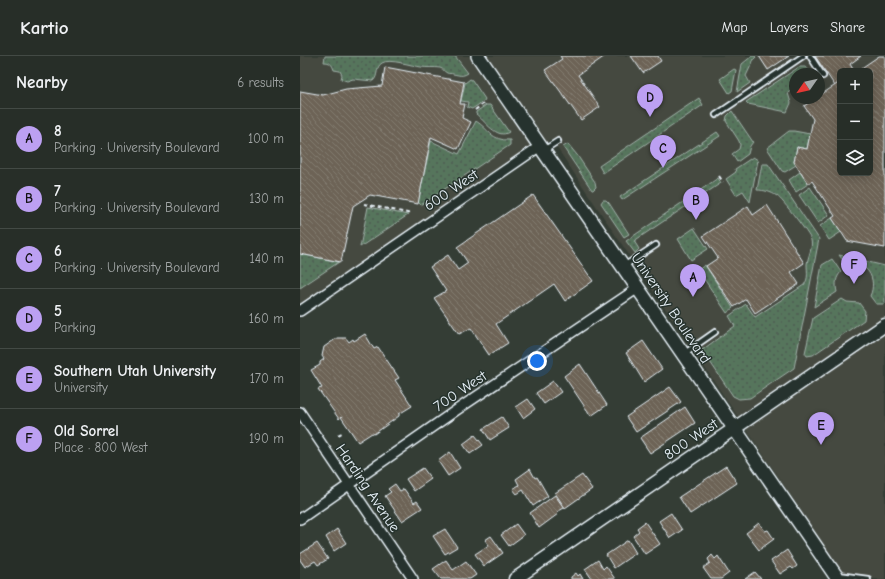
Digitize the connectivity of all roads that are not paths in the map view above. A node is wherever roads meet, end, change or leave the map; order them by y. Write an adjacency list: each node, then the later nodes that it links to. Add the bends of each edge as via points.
1 (478, 56): 7 (main road, University Boulevard)
2 (803, 56): 5 (lane)
3 (810, 56): 4 (lane)
4 (818, 68)
5 (716, 115)
6 (558, 141): 7 (lane)
7 (542, 148): 9 (main road, University Boulevard); 11 (street, 600 West)
8 (656, 245): 9 (lane)
9 (623, 267): 10 (main road, University Boulevard)
10 (638, 288): 14 (main road, University Boulevard); 17 (street, 700 West)
11 (300, 311)
12 (885, 325): 16 (street, 800 West)
13 (715, 332): 14 (lane)
14 (683, 354): 16 (main road, University Boulevard)
15 (300, 412): 17 (street, Harding Avenue)
16 (734, 428): 19 (main road, University Boulevard); 21 (street, 800 West)
17 (349, 485): 18 (street, 700 West); 20 (street, Harding Avenue)
18 (300, 519)
19 (834, 578): 22 (lane)
20 (413, 579)
21 (515, 579)
22 (868, 579)

